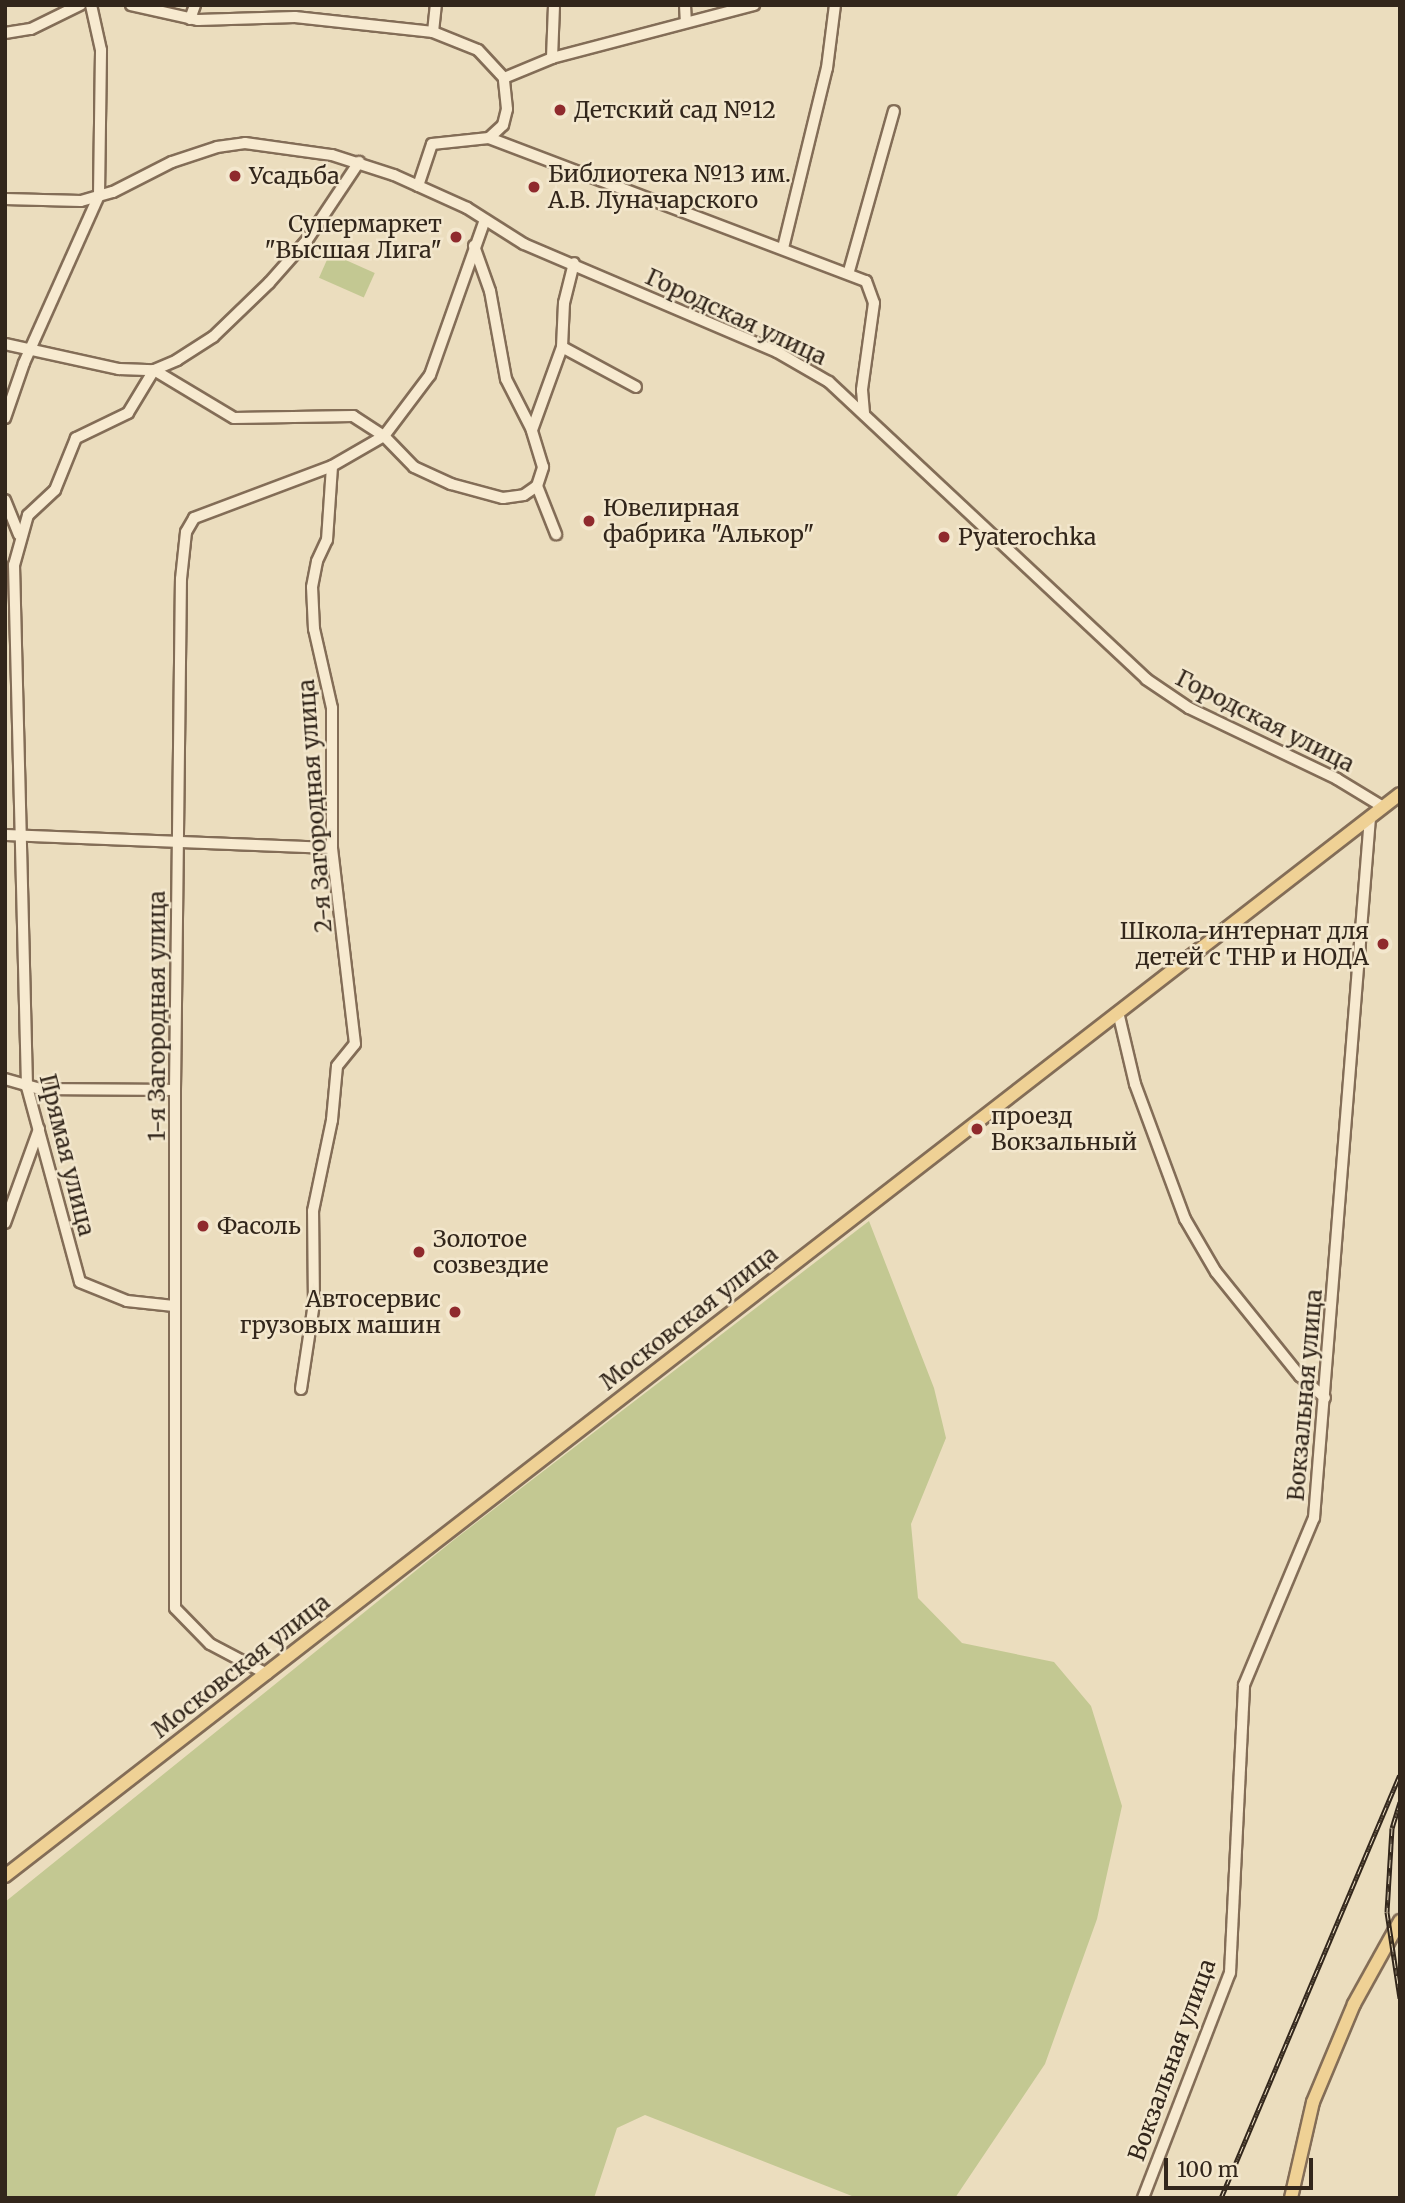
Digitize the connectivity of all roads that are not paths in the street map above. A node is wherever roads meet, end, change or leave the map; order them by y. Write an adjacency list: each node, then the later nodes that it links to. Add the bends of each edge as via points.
1 (80, 5): 15 (street, via 31,29)
2 (92, 5): 22 (street, via 101,50)
3 (131, 5): 12 (street)
4 (195, 5): 12 (street)
5 (300, 5): 11 (street)
6 (436, 5): 14 (street)
7 (554, 5): 16 (street)
8 (685, 5): 13 (street)
9 (754, 5): 13 (street)
10 (835, 5): 26 (street, via 827,68)
11 (295, 17): 12 (street); 14 (street)
12 (190, 19)
13 (686, 22): 16 (street)
14 (433, 32): 17 (street, via 478,50)
15 (5, 33)
16 (552, 58): 17 (street)
17 (504, 78): 19 (street, via 508,109 503,125)
18 (894, 111): 28 (street)
19 (489, 138): 21 (street, via 432,144); 26 (street)
20 (359, 162): 21 (street, Городская улица); 22 (street, Городская улица, via 277,144 217,146); 32 (street, via 307,240 239,314 186,355)
21 (418, 186): 24 (street, Городская улица)
22 (99, 195): 23 (street, Городская улица, via 68,202); 31 (street)
23 (5, 199)
24 (485, 220): 25 (street); 27 (street, Городская улица, via 524,244)
25 (474, 246): 36 (street, via 490,291 506,379); 37 (street, via 430,375)
26 (782, 248): 28 (street)
27 (574, 263): 30 (street, via 564,303); 34 (street, Городская улица, via 777,352 828,382)
28 (849, 271): 34 (street, via 866,281 874,303 862,390)
29 (5, 344): 31 (street)
30 (562, 347): 33 (street); 36 (street)
31 (30, 348): 32 (street, via 119,369); 35 (street)
32 (154, 370): 37 (street, via 234,418 353,416); 41 (street, via 128,414 76,439 55,490 28,515)
33 (636, 387)
34 (864, 414): 44 (street, Городская улица, via 1146,679 1189,708 1337,779)
35 (5, 418)
36 (531, 430): 39 (street, via 543,467)
37 (384, 436): 38 (street, 1-я Загородная улица); 39 (street, via 414,467 451,484 503,498 524,495)
38 (332, 466): 48 (street, 1-я Загородная улица, via 194,518 186,532 181,579); 49 (street, 2-я Загородная улица, via 327,540 312,587 314,629 332,708)
39 (537, 486): 42 (street)
40 (5, 500): 41 (street)
41 (19, 534): 46 (street, Прямая улица, via 13,565)
42 (555, 534)
43 (1400, 794): 44 (main road, Московская улица)
44 (1383, 807): 45 (main road, Московская улица)
45 (1370, 817): 50 (main road, Московская улица); 58 (street, Вокзальная улица)
46 (22, 834): 47 (street); 48 (street); 52 (street, Прямая улица)
47 (5, 835)
48 (178, 844): 49 (street); 53 (street, 1-я Загородная улица)
49 (332, 848): 57 (street, 2-я Загородная улица, via 355,1044 337,1066 332,1120 313,1211 314,1303)
50 (1118, 1012): 58 (street, via 1135,1084 1185,1219 1232,1293 1300,1376); 59 (main road, Московская улица)
51 (5, 1079): 52 (street)
52 (27, 1087): 53 (street); 54 (street, Прямая улица)
53 (175, 1090): 56 (street, 1-я Загородная улица)
54 (39, 1129): 55 (street); 56 (street, Прямая улица, via 80,1282 127,1301)
55 (5, 1223)
56 (174, 1306): 59 (street, 1-я Загородная улица, via 175,1608 210,1644)
57 (301, 1389)
58 (1325, 1398): 62 (street, Вокзальная улица, via 1314,1518 1244,1685 1230,1973)
59 (267, 1674): 60 (main road, Московская улица)
60 (8, 1872)
61 (1400, 1921): 63 (main road, via 1354,2004 1313,2102)
62 (1143, 2198)
63 (1291, 2198)

